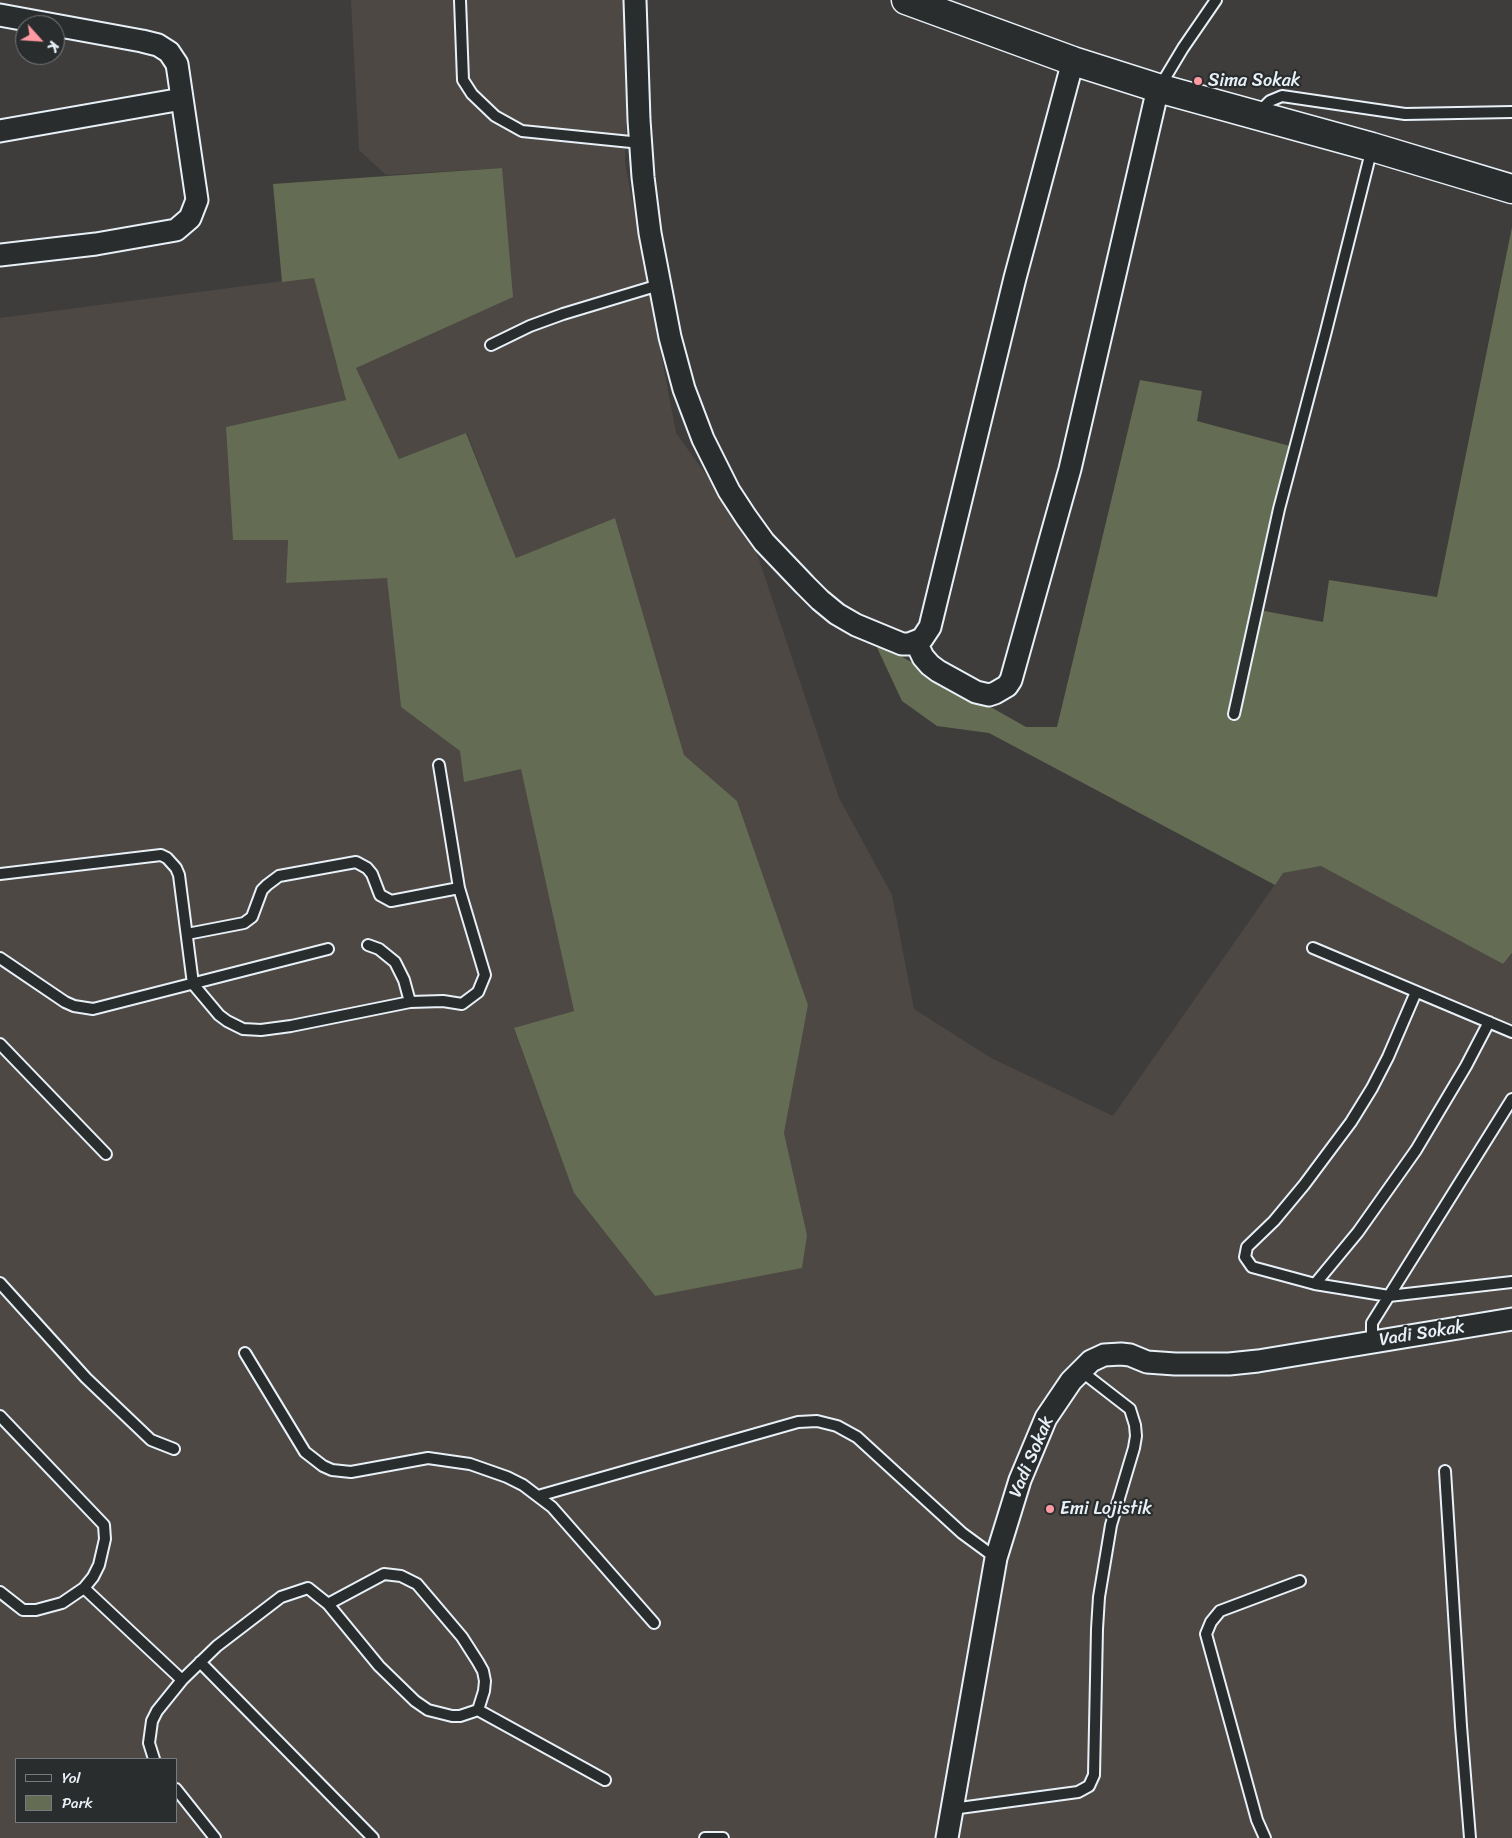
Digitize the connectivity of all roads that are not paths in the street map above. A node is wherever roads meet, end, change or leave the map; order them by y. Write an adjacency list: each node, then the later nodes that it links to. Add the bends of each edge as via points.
1 (460, 0): 12 (lane, via 463,80 472,94 495,116 522,131)
2 (635, 0): 12 (street)
3 (906, 0): 6 (street)
4 (1216, 0): 7 (lane)
5 (0, 15): 8 (street, via 142,41 164,48 178,64)
6 (1073, 61): 7 (street); 18 (street, via 930,627)
7 (1158, 88): 10 (street); 18 (street, via 1070,470 1011,680 995,693 976,692 938,672 923,657)
8 (182, 99): 11 (street); 15 (street, via 197,200 184,225 176,230 96,244)
9 (1512, 112): 10 (lane, via 1405,114 1282,96 1265,106)
10 (1262, 118): 13 (street)
11 (0, 131)
12 (640, 143): 16 (street)
13 (1372, 147): 14 (street); 19 (lane, via 1260,586)
14 (1512, 189)
15 (0, 255)
16 (659, 285): 17 (lane, via 563,314); 18 (street, via 672,346 693,414 714,464 746,517 764,542 837,614 902,644)
17 (491, 345)
18 (916, 642)
19 (1234, 714)
20 (439, 765): 22 (lane)
21 (0, 874): 23 (lane, via 161,855 172,862 179,875)
22 (459, 888): 23 (lane, via 390,900 380,895 367,868 356,862 279,876 262,890 252,917 244,924); 30 (lane, via 485,975 482,984 473,997 462,1004)
23 (187, 934): 28 (lane)
24 (368, 945): 30 (lane, via 395,962)
25 (1313, 948): 29 (lane)
26 (328, 949): 28 (lane)
27 (1, 963): 28 (lane, via 64,1002 84,1008 101,1008)
28 (193, 984): 30 (lane, via 219,1015 235,1026 252,1030 291,1026)
29 (1416, 992): 31 (lane); 38 (lane, via 1388,1057 1351,1122 1304,1185 1245,1252 1246,1261 1252,1267)
30 (410, 1002)
31 (1489, 1022): 32 (lane); 38 (lane, via 1416,1150 1358,1232)
32 (1512, 1032)
33 (0, 1044): 35 (lane)
34 (1512, 1099): 39 (lane)
35 (106, 1154)
36 (1512, 1282): 39 (lane)
37 (0, 1283): 45 (lane, via 86,1378 151,1440)
38 (1315, 1284): 39 (lane)
39 (1389, 1296): 41 (lane, via 1372,1323)
40 (1512, 1319): 41 (street, Vadi Sokak)
41 (1372, 1341): 43 (street, Vadi Sokak, via 1230,1364 1147,1362 1130,1355 1113,1354 1091,1361)
42 (245, 1352): 47 (lane, via 305,1452 323,1466 351,1472 428,1458 449,1460 490,1470)
43 (1081, 1371): 48 (street, Vadi Sokak, via 1046,1418 1020,1480); 60 (lane, via 1130,1409 1136,1436 1111,1525 1099,1597 1094,1775 1089,1786 1078,1792)
44 (0, 1416): 50 (lane, via 104,1526 105,1539 99,1565)
45 (174, 1449)
46 (1445, 1471): 67 (lane)
47 (538, 1496): 48 (lane, via 798,1422 817,1421 837,1426 856,1437 962,1533); 53 (lane, via 552,1507)
48 (996, 1558): 60 (street, Vadi Sokak)
49 (1300, 1581): 66 (lane, via 1220,1610 1206,1634 1257,1820)
50 (84, 1588): 51 (lane, via 62,1603 36,1610 23,1610); 55 (lane)
51 (0, 1592)
52 (328, 1604): 54 (lane, via 308,1588 281,1596); 56 (lane, via 379,1666 415,1701 428,1710 452,1716); 56 (lane, via 384,1574 401,1576 417,1584 462,1637 478,1662 485,1681)
53 (654, 1623)
54 (200, 1662): 55 (lane); 62 (lane)
55 (182, 1680): 57 (lane, via 152,1721 149,1743)
56 (478, 1710): 58 (lane)
57 (154, 1758)
58 (605, 1780)
59 (178, 1792): 61 (lane)
60 (952, 1809): 65 (street, Vadi Sokak)
61 (215, 1838)
62 (373, 1838)
63 (706, 1838): 64 (lane)
64 (722, 1838)
65 (947, 1838)
66 (1265, 1838)
67 (1470, 1838)

